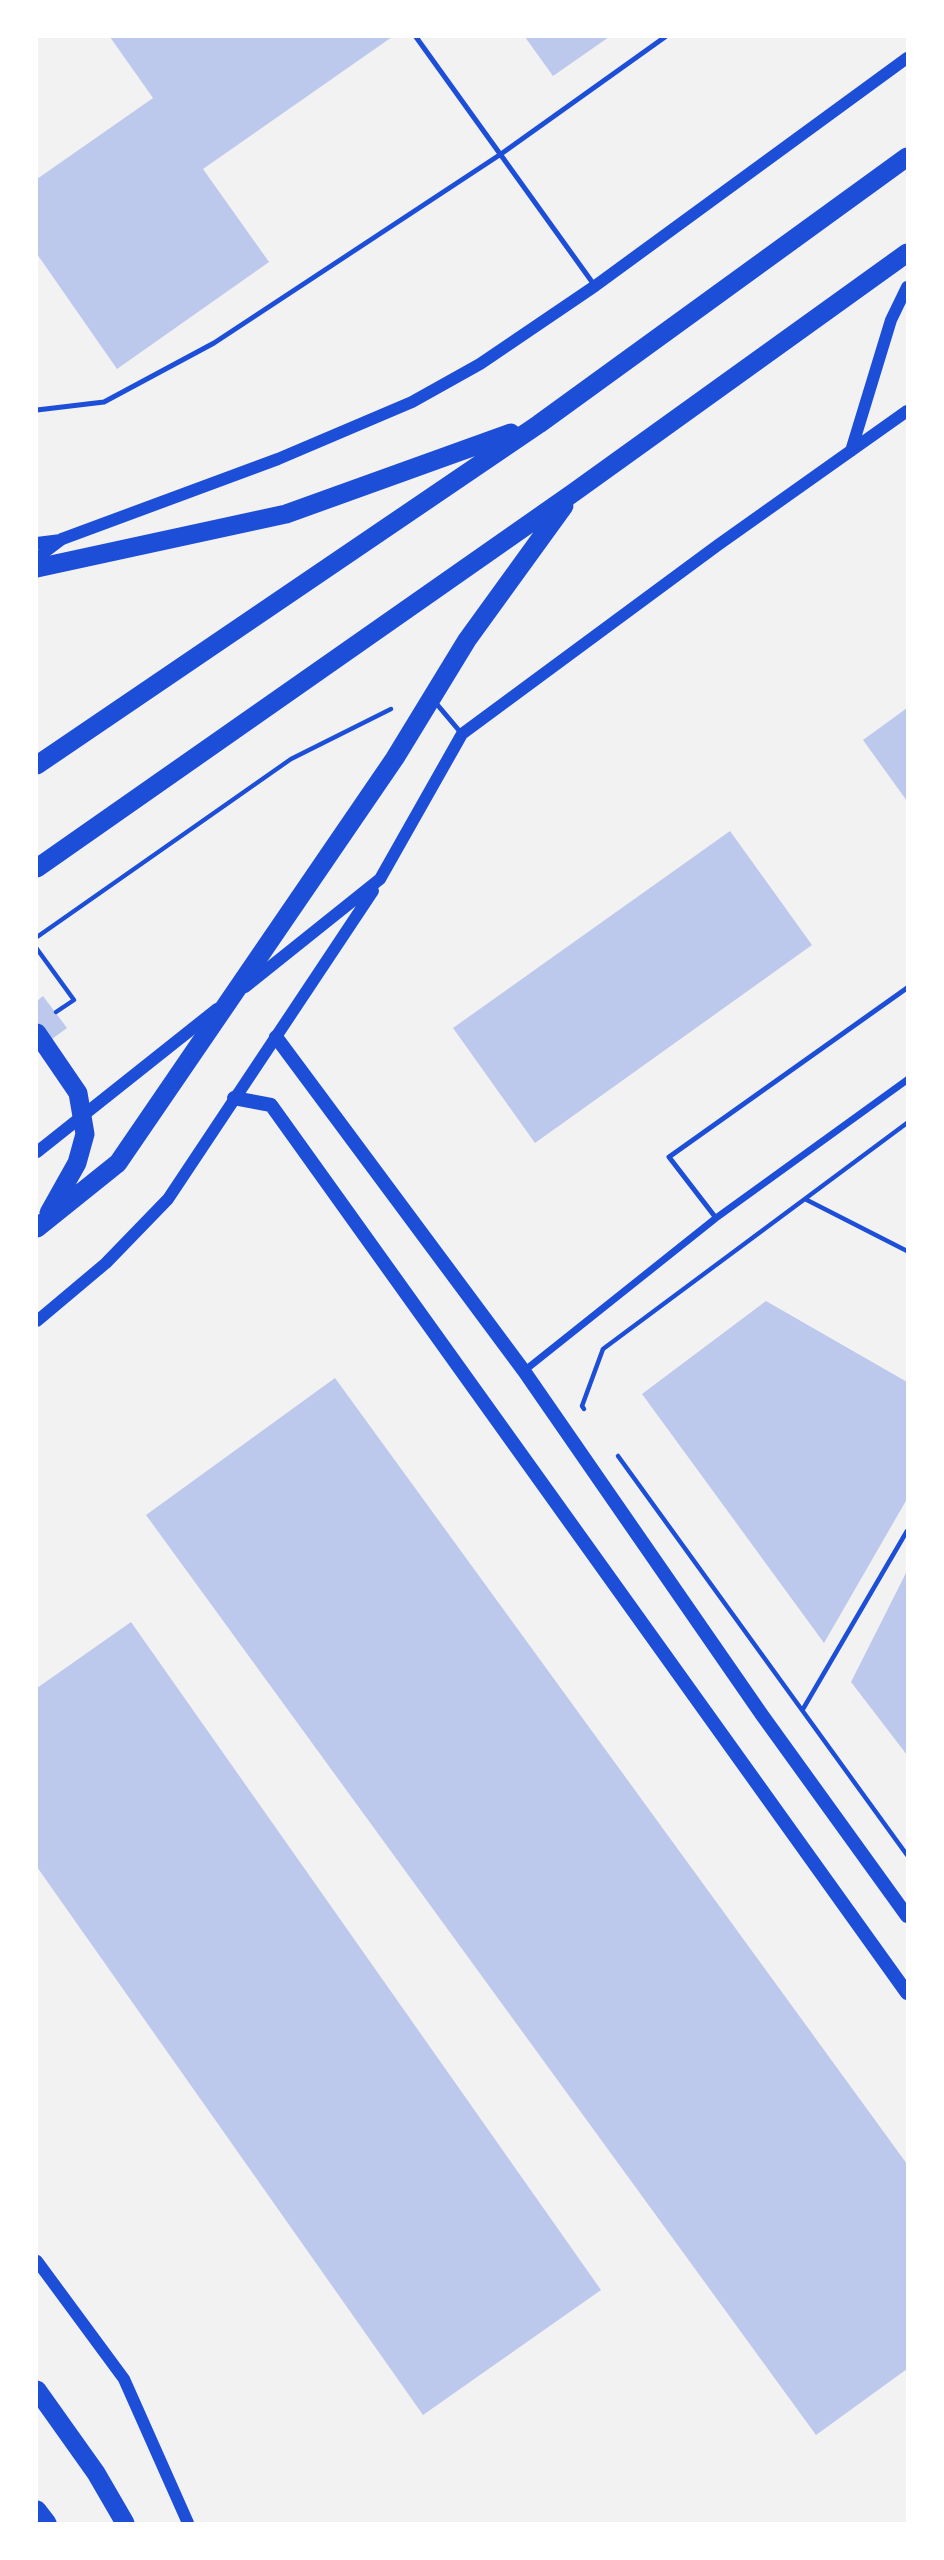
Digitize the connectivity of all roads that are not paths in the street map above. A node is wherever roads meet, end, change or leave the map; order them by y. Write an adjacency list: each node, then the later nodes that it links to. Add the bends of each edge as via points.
1 (416, 37): 4 (lane)
2 (665, 37): 4 (lane)
3 (907, 58): 7 (street)
4 (501, 154): 7 (lane); 9 (lane, via 214,343 104,402)
5 (907, 156): 11 (highway)
6 (907, 253): 13 (highway)
7 (594, 286): 14 (street, via 480,364 412,402 278,459)
8 (907, 288): 12 (street, via 891,320)
9 (37, 410)
10 (907, 411): 12 (street)
11 (539, 424): 17 (highway, via 286,514); 20 (highway)
12 (851, 451): 19 (street)
13 (573, 494): 21 (highway); 30 (highway, via 467,640 387,769 118,1163)
14 (62, 540): 15 (street); 16 (street)
15 (37, 543)
16 (37, 558)
17 (37, 568)
18 (426, 691): 19 (lane)
19 (463, 734): 22 (street)
20 (37, 765)
21 (37, 868)
22 (380, 880): 25 (street); 28 (street)
23 (907, 988): 29 (lane, via 668,1157)
24 (37, 1033): 30 (highway, via 78,1093 85,1134 77,1163)
25 (276, 1037): 27 (street); 32 (main road)
26 (907, 1080): 29 (street)
27 (234, 1098): 31 (street, via 168,1199 106,1263); 34 (main road, via 271,1105)
28 (37, 1152)
29 (716, 1219): 32 (street)
30 (40, 1225)
31 (37, 1321)
32 (524, 1371): 33 (main road)
33 (907, 1916)
34 (907, 1993)
35 (37, 2261): 40 (street, via 124,2379)
36 (37, 2390): 39 (highway)
37 (37, 2510): 38 (highway)
38 (47, 2523)
39 (125, 2523)
40 (188, 2523)

